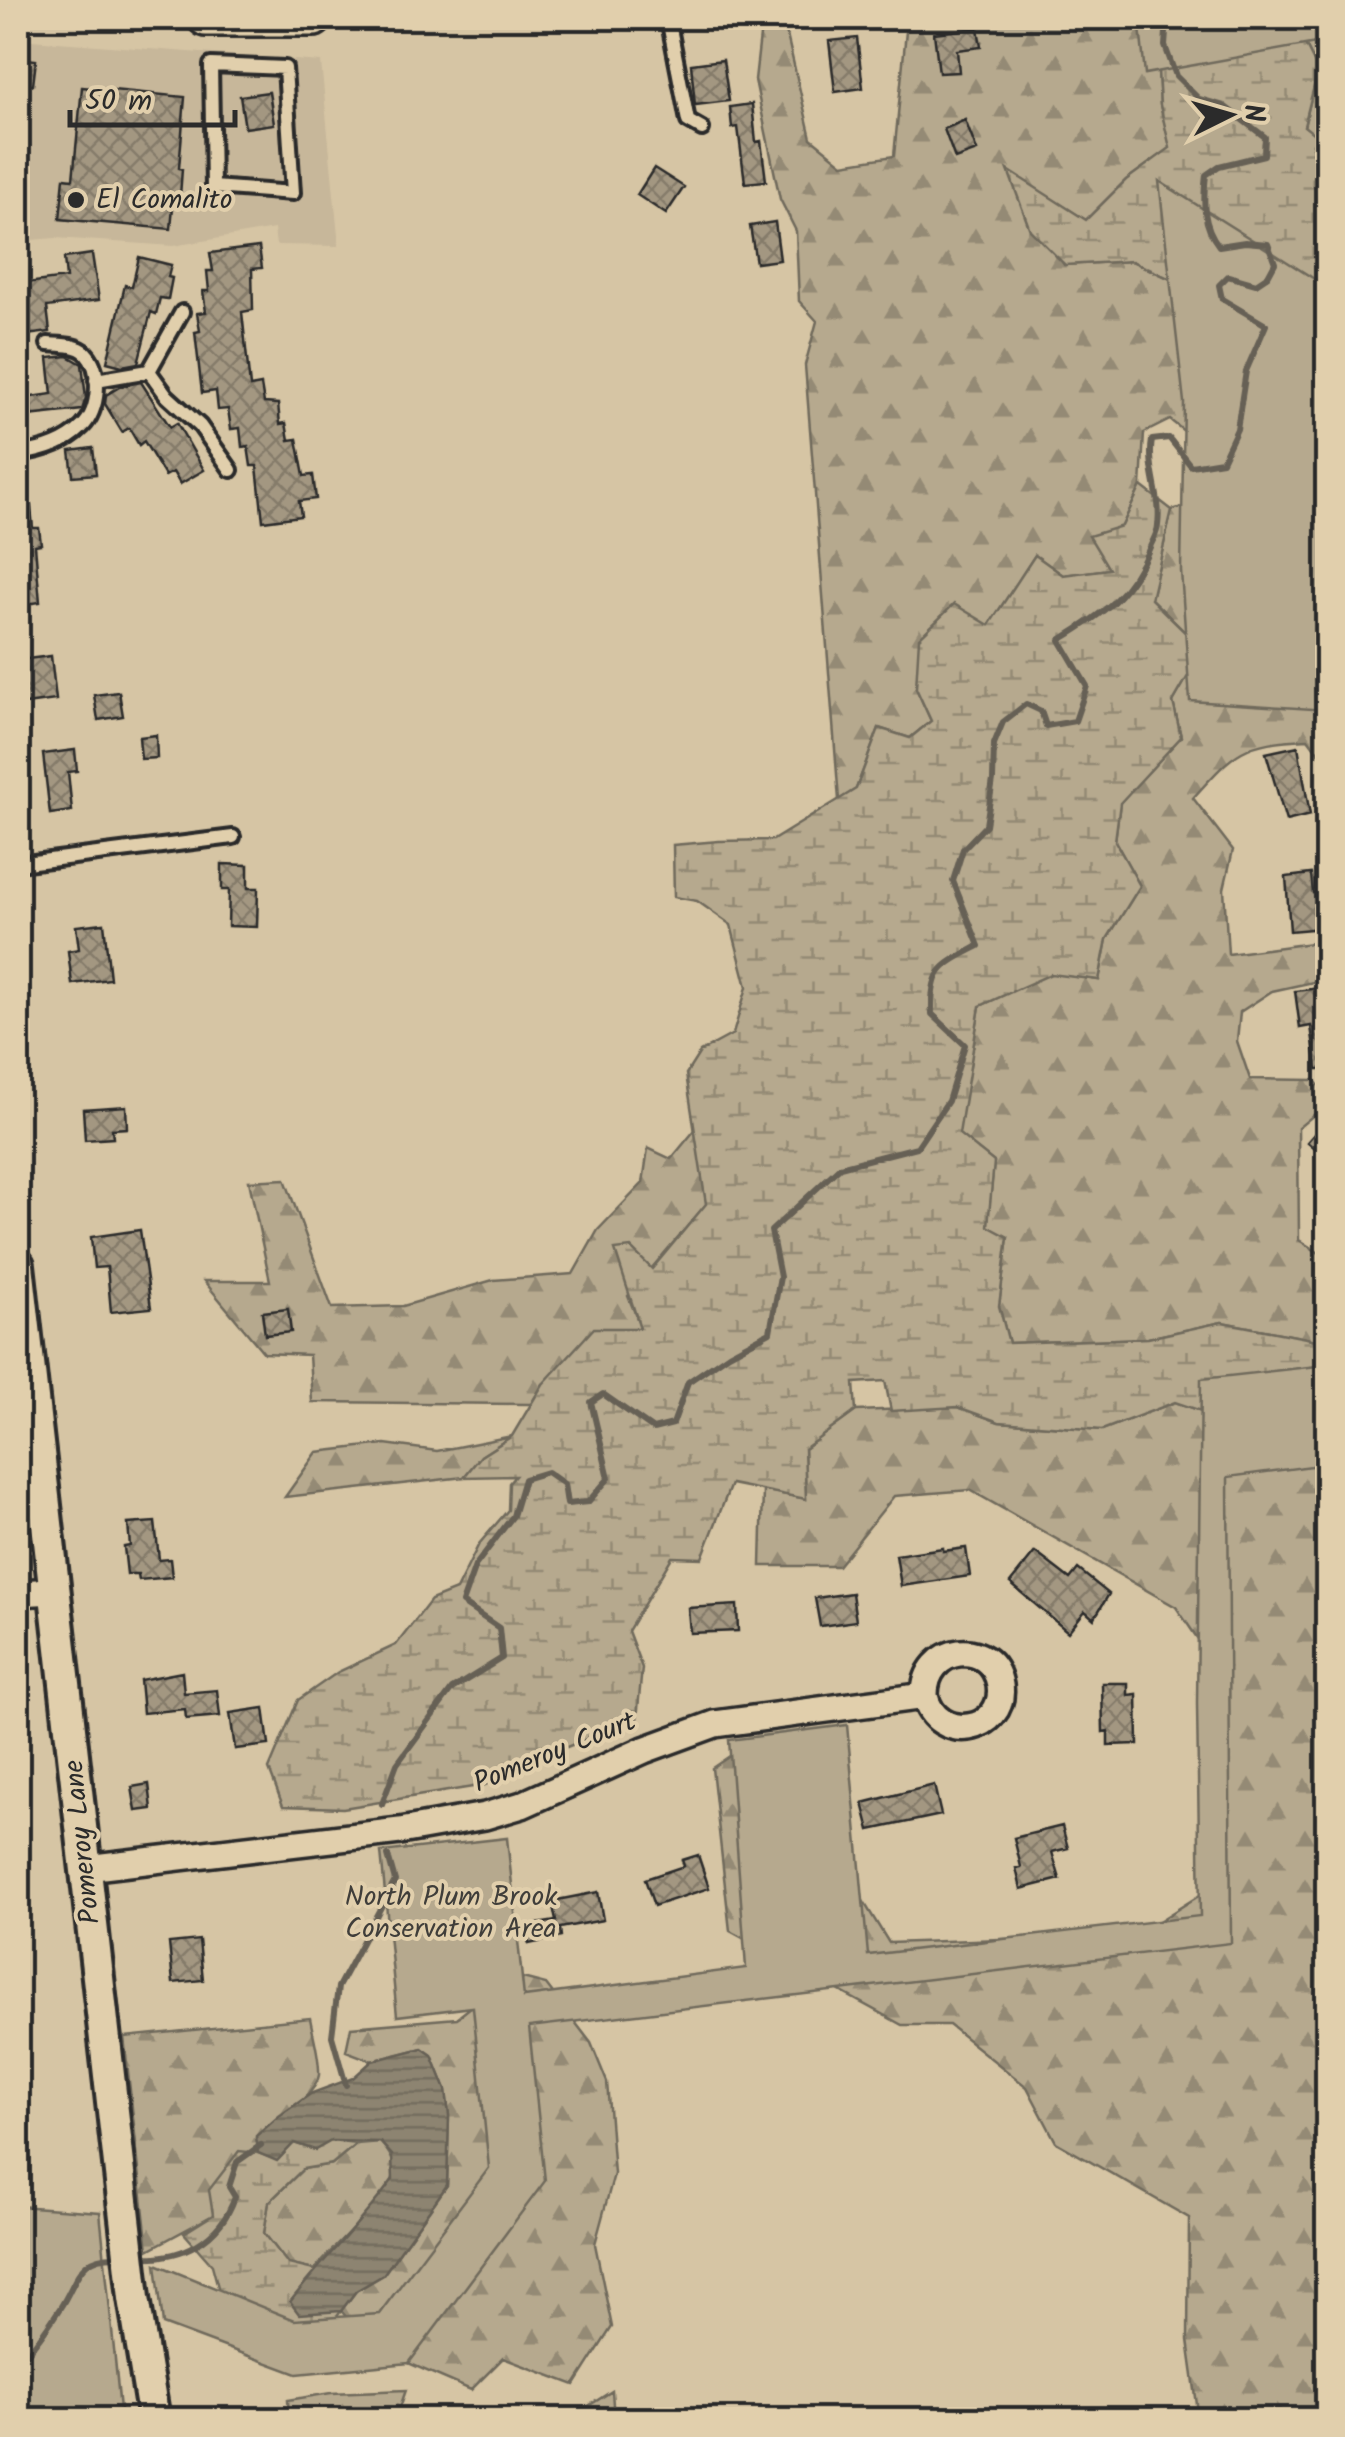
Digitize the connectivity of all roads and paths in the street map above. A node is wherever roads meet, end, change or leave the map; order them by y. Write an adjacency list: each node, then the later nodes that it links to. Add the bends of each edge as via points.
1 (206, 18): 2 (main road)
2 (314, 18)
3 (668, 18): 5 (lane, via 688,122)
4 (212, 65): 4 (lane, via 285,68 293,193 213,186)
5 (702, 130)
6 (182, 312): 8 (lane)
7 (48, 344): 9 (lane, via 85,352)
8 (149, 371): 9 (lane); 11 (lane)
9 (96, 380): 10 (lane, via 86,424 66,439)
10 (18, 454)
11 (231, 470)
12 (233, 836): 13 (lane)
13 (18, 864)
14 (18, 1264): 15 (street, Pomeroy Lane)
15 (56, 1591): 16 (street); 18 (street, Pomeroy Lane)
16 (18, 1593)
17 (925, 1696): 18 (street, Pomeroy Court, via 715,1724 484,1816)
18 (86, 1868): 19 (street, Pomeroy Lane, via 129,2258)
19 (154, 2420)

